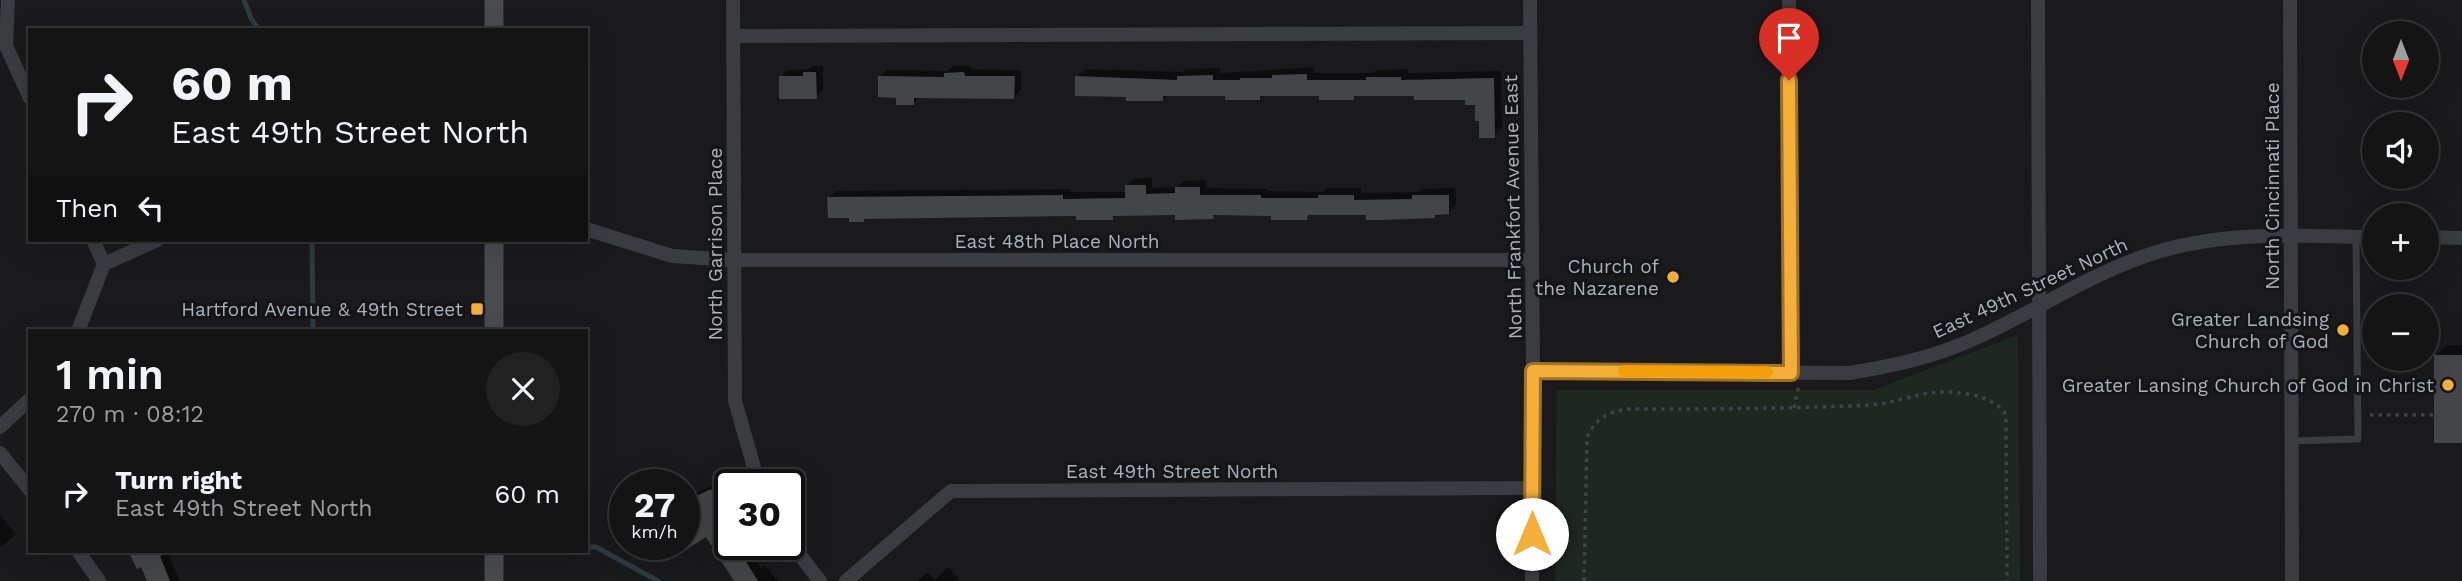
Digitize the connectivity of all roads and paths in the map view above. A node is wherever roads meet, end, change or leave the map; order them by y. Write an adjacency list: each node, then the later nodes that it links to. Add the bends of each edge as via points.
1 (8, 0): 11 (street, via 6,46)
2 (494, 0): 8 (street)
3 (733, 0): 10 (street, North Garrison Place)
4 (1530, 0): 9 (street, North Frankfort Avenue East)
5 (1789, 0): 28 (street)
6 (2038, 0): 24 (street)
7 (2290, 0): 13 (street, North Cincinnati Place)
8 (494, 28)
9 (1530, 33): 10 (street); 22 (street, North Frankfort Avenue East)
10 (733, 36): 21 (street, North Garrison Place)
11 (28, 94)
12 (588, 230): 21 (street, East 48th Place North, via 672,256)
13 (2291, 235): 14 (street, East 49th Street North); 24 (street, East 49th Street North, via 2224,239 2151,254 2116,266); 34 (street, North Cincinnati Place)
14 (2356, 236): 15 (street, East 49th Street North); 31 (lane)
15 (2362, 236)
16 (2439, 237): 17 (street)
17 (2462, 238)
18 (94, 242): 23 (street)
19 (153, 242): 23 (street)
20 (494, 242): 26 (street)
21 (734, 260): 22 (street, East 48th Place North); 36 (street, North Garrison Place, via 735,401)
22 (1532, 260): 27 (street, North Frankfort Avenue East)
23 (104, 264): 25 (street)
24 (2040, 305): 28 (street, East 49th Street North, via 1935,355 1849,373); 49 (street)
25 (79, 329)
26 (494, 329)
27 (1533, 371): 28 (street, East 49th Street North); 38 (street, North Frankfort Avenue East)
28 (1795, 373): 30 (path)
29 (28, 401): 33 (street)
30 (1794, 408): 47 (path, via 1627,409 1597,421 1586,445); 48 (path, via 1881,404 1944,392 1999,406 2007,420)
31 (2357, 415): 32 (path); 34 (lane, via 2358,439)
32 (2434, 415)
33 (0, 427)
34 (2292, 441): 50 (street, North Cincinnati Place)
35 (0, 453): 37 (street)
36 (754, 469)
37 (28, 488)
38 (1532, 488): 45 (street, East 49th Street North, via 951,491); 46 (street, North Frankfort Avenue East)
39 (79, 553): 42 (street)
40 (494, 553): 43 (street)
41 (804, 560): 44 (street)
42 (99, 581)
43 (494, 581)
44 (820, 581)
45 (846, 581)
46 (1532, 581)
47 (1584, 581)
48 (2007, 581)
49 (2040, 581)
50 (2292, 581)

